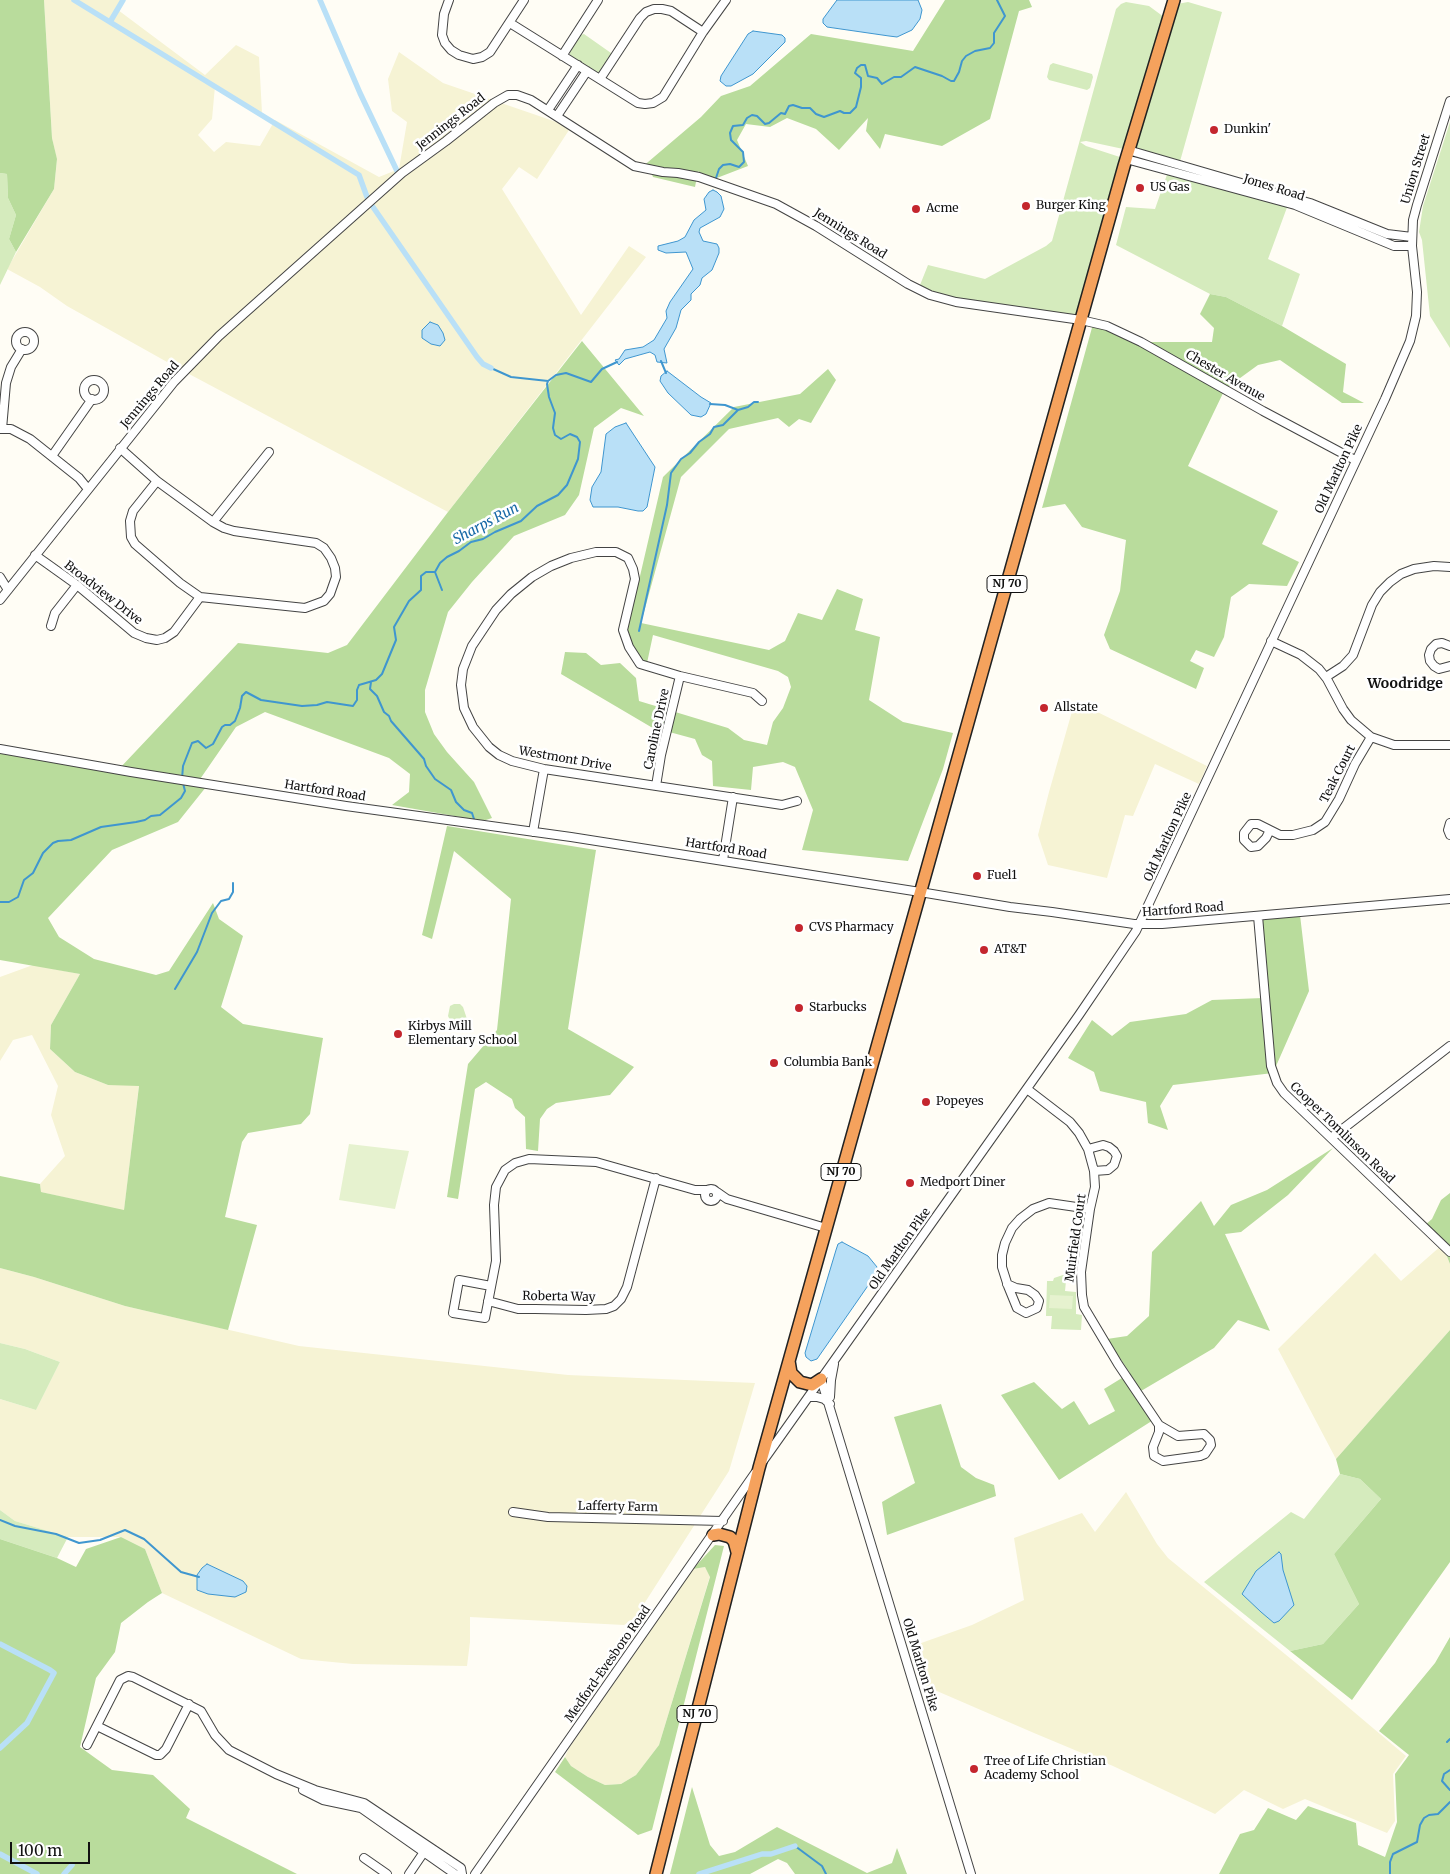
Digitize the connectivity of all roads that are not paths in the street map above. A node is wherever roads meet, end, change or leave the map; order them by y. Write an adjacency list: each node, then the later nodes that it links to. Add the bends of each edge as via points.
1 (449, 0): 6 (street, via 442,35 451,50 466,58 482,57 490,52)
2 (524, 0): 6 (street)
3 (598, 0): 8 (street)
4 (726, 0): 7 (street)
5 (1174, 0): 15 (highway, NJ 70)
6 (510, 23): 8 (street)
7 (703, 32): 11 (street, via 671,11 654,9 646,12); 11 (street, via 662,97 653,103 638,103)
8 (562, 56): 9 (street)
9 (578, 65): 10 (street); 13 (street)
10 (587, 71): 11 (street); 14 (street)
11 (600, 79)
12 (1450, 101): 16 (street, Union Street, via 1416,204)
13 (548, 110): 14 (street, Jennings Road); 22 (street, Jennings Road, via 524,96 501,98 402,173 225,329 178,377)
14 (557, 116): 18 (street, Jennings Road, via 634,166 699,177 776,204 930,295 956,302)
15 (1127, 155): 16 (street, Jones Road, via 1310,204 1387,234); 17 (street, Jones Road, via 1296,206 1394,246); 18 (highway, NJ 70)
16 (1412, 237): 17 (street, Union Street)
17 (1412, 246): 25 (street, Old Marlton Pike, via 1417,292 1413,329 1385,399)
18 (1081, 320): 25 (street, Chester Avenue, via 1107,326 1141,342); 55 (highway, NJ 70)
19 (22, 349): 21 (street, via 6,383)
20 (92, 399): 24 (street)
21 (1, 429): 24 (street, via 11,429 26,436)
22 (120, 448): 26 (street); 27 (street, Jennings Road)
23 (269, 452): 28 (street)
24 (52, 456): 27 (street)
25 (1355, 460): 37 (street, Old Marlton Pike)
26 (157, 481): 28 (street); 34 (street, via 133,511 131,538)
27 (88, 489): 29 (street, Jennings Road)
28 (213, 522): 34 (street, via 234,531 316,543 331,558 336,577 324,601 305,608)
29 (36, 555): 32 (street, Broadview Drive); 33 (street, Jennings Road)
30 (1450, 567): 41 (street, via 1414,569 1390,582 1372,605 1353,655)
31 (0, 577): 33 (street)
32 (77, 585): 34 (street, Broadview Drive, via 134,633 156,640 174,632); 36 (street, via 55,613)
33 (8, 590): 35 (street, Jennings Road)
34 (200, 597)
35 (0, 600)
36 (51, 626)
37 (1271, 641): 41 (street, via 1305,657); 58 (street, Old Marlton Pike)
38 (1450, 646): 39 (street, via 1436,644 1429,655 1430,661 1439,669)
39 (1450, 666)
40 (680, 676): 42 (street, Westmont Drive, via 753,693); 46 (street, Westmont Drive, via 640,664 633,656 623,630 635,579 628,558 616,552 596,552 571,558 532,577 511,594 482,628 463,670 461,685 464,708 473,727 489,747 512,761); 47 (street, Caroline Drive)
41 (1326, 677): 43 (street, via 1343,709)
42 (762, 701)
43 (1371, 737): 44 (street, via 1394,745); 51 (street, Teak Court, via 1325,822 1300,835 1287,836)
44 (1450, 745)
45 (0, 749): 52 (street, Hartford Road, via 167,778)
46 (544, 769): 47 (street, Westmont Drive); 52 (street)
47 (656, 786): 48 (street, Westmont Drive)
48 (733, 797): 49 (street, Westmont Drive, via 782,805); 54 (street)
49 (797, 800)
50 (1450, 823): 53 (street)
51 (1270, 830)
52 (533, 832): 54 (street, Hartford Road)
53 (1450, 835)
54 (723, 860): 55 (street, Hartford Road)
55 (920, 892): 58 (street, Hartford Road); 66 (highway, NJ 70)
56 (1450, 899): 57 (street, Hartford Road)
57 (1258, 916): 58 (street, Hartford Road); 61 (street, Cooper Tomlinson Road, via 1273,1075 1284,1093)
58 (1139, 925): 60 (street, Old Marlton Pike, via 1119,959)
59 (1450, 1046): 61 (street)
60 (1027, 1088): 62 (street, Muirfield Court, via 1070,1122); 71 (street, Old Marlton Pike)
61 (1331, 1138): 67 (street, Cooper Tomlinson Road)
62 (1088, 1149): 63 (street, Muirfield Court); 63 (street, via 1103,1145 1117,1156 1108,1170)
63 (1094, 1171): 65 (street, Muirfield Court, via 1095,1187)
64 (656, 1178): 66 (street, via 706,1194 709,1201 716,1196); 69 (street, via 596,1162 530,1159 515,1163 505,1170 496,1187 496,1261); 70 (street, Roberta Way, via 626,1287 614,1306 586,1310 518,1309)
65 (1090, 1209): 68 (street, via 1049,1203 1020,1219 1008,1236 1002,1255); 76 (street, Muirfield Court, via 1080,1283 1084,1307)
66 (826, 1228): 72 (highway, NJ 70)
67 (1450, 1252)
68 (1007, 1284)
69 (492, 1286): 70 (street); 70 (street, via 459,1280 453,1313 485,1318)
70 (488, 1301)
71 (837, 1357): 73 (street, Old Marlton Pike); 75 (street, via 831,1380)
72 (789, 1360): 73 (highway, via 791,1372 800,1382 812,1385); 77 (highway, NJ 70)
73 (821, 1380): 74 (street, Old Marlton Pike); 75 (street, Old Marlton Pike)
74 (809, 1397): 75 (street); 77 (street, Medford-Evesboro Road)
75 (830, 1404): 93 (street, Old Marlton Pike)
76 (1160, 1425): 76 (street, Muirfield Court, via 1152,1452 1159,1460 1200,1456 1211,1445 1204,1434 1178,1436)
77 (758, 1468): 79 (street, Medford-Evesboro Road); 81 (highway, NJ 70)
78 (513, 1512): 79 (street, Lafferty Farm, via 548,1517)
79 (723, 1521): 80 (street, Medford-Evesboro Road)
80 (713, 1535): 81 (highway, via 730,1537); 91 (street, Medford-Evesboro Road)
81 (737, 1553): 92 (highway, NJ 70)
82 (189, 1704): 83 (street, via 128,1676 120,1680); 83 (street, via 166,1750 160,1755); 85 (street, via 201,1711 215,1735 229,1750 324,1800 361,1808)
83 (97, 1726): 84 (street)
84 (87, 1745)
85 (426, 1849): 88 (street); 89 (street); 90 (street, via 461,1868)
86 (364, 1858): 87 (street)
87 (387, 1874)
88 (409, 1874)
89 (455, 1874)
90 (462, 1874)
91 (475, 1874)
92 (656, 1874)
93 (971, 1874)

